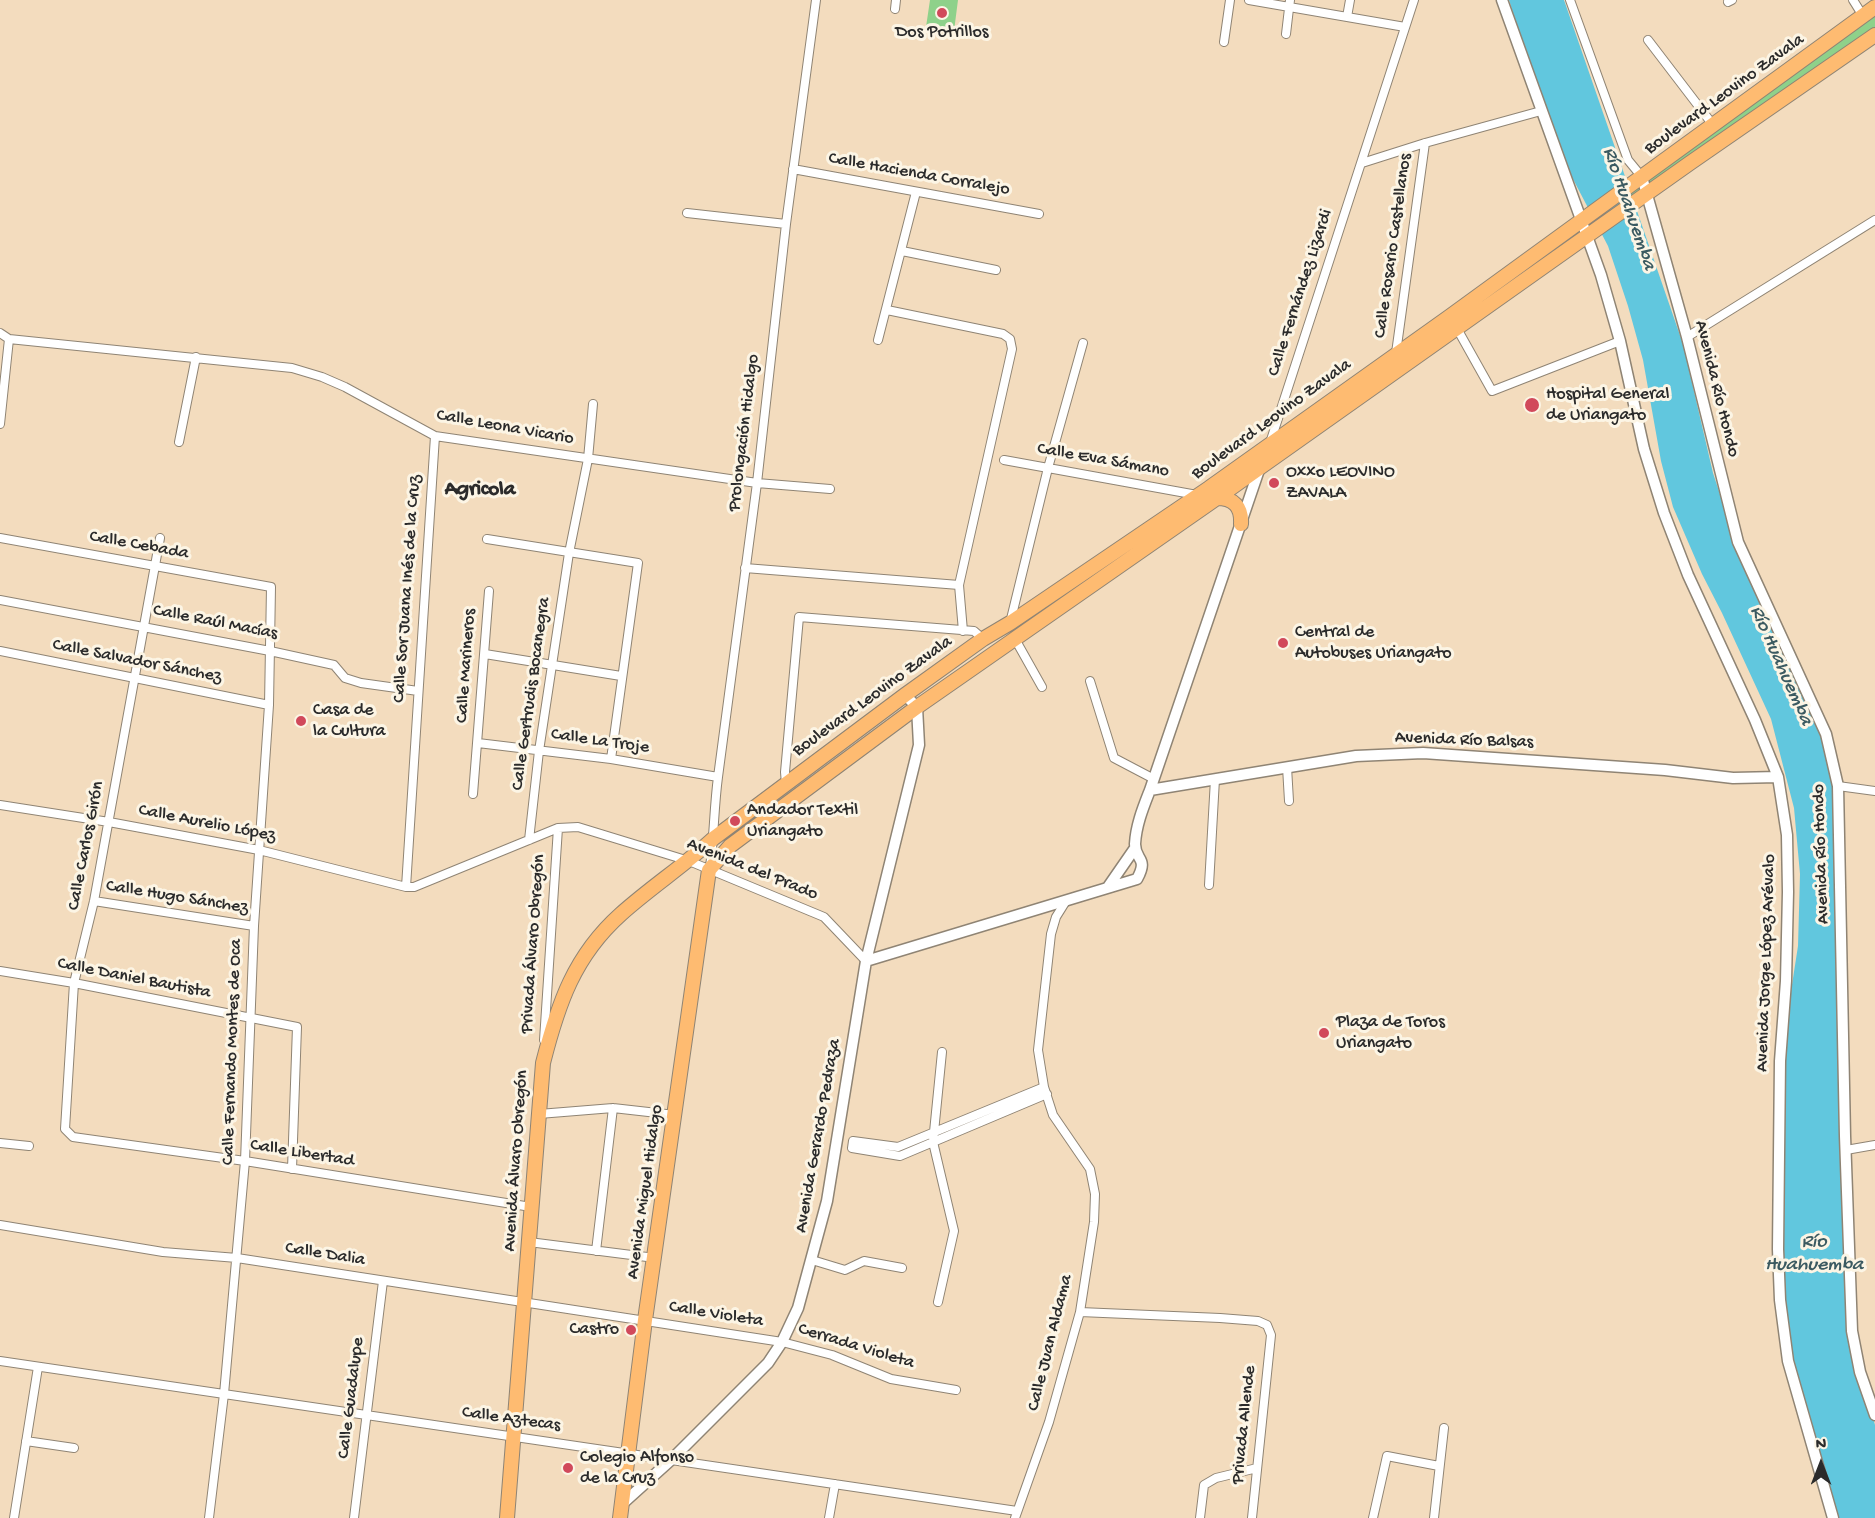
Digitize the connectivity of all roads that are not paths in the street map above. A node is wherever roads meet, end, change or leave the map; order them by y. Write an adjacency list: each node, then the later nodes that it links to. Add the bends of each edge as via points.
1 (816, 0): 21 (street, Prolongación Hidalgo)
2 (1230, 0): 16 (street)
3 (1249, 0): 9 (street)
4 (1350, 0): 11 (street)
5 (1414, 0): 12 (street, Calle Fernández Lizardi)
6 (1502, 0): 17 (street, Avenida Jorge López Arévalo)
7 (1570, 0): 22 (street, via 1628,160)
8 (1853, 0): 10 (street)
9 (1290, 3): 11 (street); 13 (street)
10 (1868, 14): 14 (main road, via 1860,32); 18 (main road, Boulevard Leovino Zavala)
11 (1347, 17): 12 (street)
12 (1405, 27): 20 (street, Calle Fernández Lizardi)
13 (1286, 34)
14 (1872, 37): 24 (main road, Boulevard Leovino Zavala)
15 (1648, 40): 18 (street)
16 (1224, 42)
17 (1540, 111): 19 (street); 29 (street, Avenida Jorge López Arévalo)
18 (1713, 125): 22 (main road, Boulevard Leovino Zavala)
19 (1425, 143): 20 (street); 40 (street, Calle Rosario Castellanos)
20 (1362, 162): 47 (street, Calle Fernández Lizardi)
21 (793, 169): 23 (street, Calle Hacienda Corralejo); 28 (street, Prolongación Hidalgo)
22 (1639, 180): 24 (street, Avenida Río Hondo); 29 (main road, Boulevard Leovino Zavala)
23 (916, 192): 26 (street, Calle Hacienda Corralejo); 30 (street)
24 (1643, 196): 29 (main road, Boulevard Leovino Zavala); 35 (street, Avenida Río Hondo)
25 (687, 213): 28 (street)
26 (1039, 214)
27 (1875, 220): 35 (street)
28 (786, 224): 52 (street, Prolongación Hidalgo)
29 (1587, 227): 33 (main road, Boulevard Leovino Zavala); 38 (street, Avenida Jorge López Arévalo)
30 (902, 251): 31 (street); 32 (street)
31 (996, 270)
32 (887, 310): 37 (street); 62 (street, via 1003,334 1010,339 1012,350)
33 (1453, 322): 38 (street, via 1492,391); 40 (main road, Boulevard Leovino Zavala); 51 (main road, Boulevard Leovino Zavala)
34 (0, 333): 36 (street)
35 (1687, 337): 94 (street, Avenida Río Hondo, via 1738,542 1826,734)
36 (9, 339): 41 (street, Calle Leona Vicario); 42 (street)
37 (878, 340)
38 (1620, 341): 89 (street, Avenida Jorge López Arévalo, via 1644,450 1664,513)
39 (1083, 343): 50 (street)
40 (1396, 353): 47 (main road, Boulevard Leovino Zavala)
41 (196, 357): 45 (street, Calle Leona Vicario, via 283,367 322,377); 46 (street)
42 (2, 385): 44 (street)
43 (592, 404): 48 (street, Calle Gertrudis Bocanegra)
44 (0, 424)
45 (435, 436): 48 (street, Calle Leona Vicario); 79 (street, Calle Sor Juana Inés de la Cruz)
46 (179, 441)
47 (1270, 444): 51 (street, Calle Fernández Lizardi); 54 (main road, Boulevard Leovino Zavala)
48 (588, 459): 52 (street, Calle Leona Vicario); 59 (street, Calle Gertrudis Bocanegra)
49 (1004, 460): 50 (street, Calle Eva Sámano)
50 (1048, 468): 54 (street, Calle Eva Sámano); 66 (street)
51 (1259, 468): 54 (main road, Boulevard Leovino Zavala); 55 (street, Calle Fernández Lizardi)
52 (757, 483): 53 (street, Calle Leona Vicario); 61 (street, Prolongación Hidalgo)
53 (830, 489)
54 (1208, 494): 55 (main road, via 1238,506); 66 (main road, Boulevard Leovino Zavala); 70 (main road, Boulevard Leovino Zavala)
55 (1241, 524): 92 (street, Calle Fernández Lizardi)
56 (0, 538): 60 (street, Calle Cebada)
57 (160, 538): 60 (street, Calle Carlos Girón)
58 (487, 539): 59 (street)
59 (569, 553): 74 (street, Calle Gertrudis Bocanegra); 75 (street, via 638,563)
60 (155, 566): 63 (street, Calle Cebada); 67 (street, Calle Carlos Girón)
61 (746, 568): 62 (street); 88 (street, Prolongación Hidalgo)
62 (959, 585): 68 (street)
63 (271, 587): 72 (street, Calle Fernando Montes de Oca)
64 (489, 591): 73 (street, Calle Marineros)
65 (0, 600): 67 (street, Calle Raúl Macías)
66 (1010, 623): 69 (main road, Boulevard Leovino Zavala)
67 (145, 626): 72 (street, Calle Raúl Macías); 76 (street, Calle Carlos Girón)
68 (963, 631): 69 (street, via 974,632); 91 (street, via 799,617)
69 (983, 639): 80 (main road, Boulevard Leovino Zavala)
70 (1015, 639): 78 (street); 82 (main road, Boulevard Leovino Zavala)
71 (0, 651): 76 (street, Calle Salvador Sánchez)
72 (270, 651): 79 (street, Calle Raúl Macías, via 334,665 345,678 361,683); 81 (street, Calle Fernando Montes de Oca)
73 (484, 654): 74 (street); 83 (street, Calle Marineros)
74 (553, 666): 75 (street); 84 (street, Calle Gertrudis Bocanegra)
75 (621, 676): 85 (street)
76 (135, 679): 81 (street, Calle Salvador Sánchez); 99 (street, Calle Carlos Girón)
77 (1090, 681): 92 (street, via 1114,758)
78 (1042, 687)
79 (418, 691): 109 (street, Calle Sor Juana Inés de la Cruz)
80 (905, 695): 82 (street); 87 (main road, Boulevard Leovino Zavala)
81 (268, 705): 104 (street, Calle Fernando Montes de Oca)
82 (917, 707): 93 (main road, Boulevard Leovino Zavala); 113 (street, Avenida Gerardo Pedraza, via 919,745)
83 (478, 743): 84 (street, Calle La Troje); 96 (street, Calle Marineros)
84 (539, 751): 85 (street, Calle La Troje); 102 (street, Calle Gertrudis Bocanegra)
85 (611, 759): 88 (street, Calle La Troje)
86 (1287, 767): 89 (street, Avenida Río Balsas, via 1356,756 1423,753 1733,778); 90 (street, Avenida Río Balsas); 97 (street)
87 (801, 773): 91 (main road, Boulevard Leovino Zavala); 93 (main road)
88 (718, 777): 101 (street, Prolongación Hidalgo)
89 (1778, 777): 171 (street, Avenida Jorge López Arévalo, via 1787,835 1788,892 1779,1061 1780,1300 1788,1361)
90 (1215, 779): 92 (street, Avenida Río Balsas); 107 (street)
91 (786, 784): 101 (main road, Boulevard Leovino Zavala)
92 (1152, 785): 103 (street, Calle Fernández Lizardi, via 1137,825)
93 (810, 786): 106 (main road, Boulevard Leovino Zavala, via 730,846)
94 (1838, 786): 95 (street); 128 (street, Avenida Río Hondo)
95 (1875, 791)
96 (473, 794)
97 (1288, 801)
98 (0, 805): 99 (street, Calle Aurelio López)
99 (109, 822): 104 (street, Calle Aurelio López); 111 (street, Calle Carlos Girón)
100 (558, 828): 102 (street, Avenida del Prado); 105 (street, Avenida del Prado, via 578,827); 118 (street, Privada Álvaro Obregón)
101 (714, 838): 105 (main road, Boulevard Leovino Zavala); 106 (street, Prolongación Hidalgo)
102 (529, 840): 109 (street, Avenida del Prado)
103 (1135, 848): 108 (street); 108 (street, via 1143,868 1137,879)
104 (259, 850): 109 (street, Calle Aurelio López); 112 (street, Calle Fernando Montes de Oca)
105 (689, 861): 106 (street, Avenida del Prado); 118 (main road, Avenida Álvaro Obregón, via 620,915 582,959 562,998)
106 (709, 870): 113 (street, Avenida del Prado, via 824,917); 122 (main road, Avenida Miguel Hidalgo)
107 (1209, 885)
108 (1108, 886): 110 (street)
109 (406, 887)
110 (1066, 900): 113 (street); 119 (street, Calle Juan Aldama, via 1056,917 1050,946 1038,1050)
111 (94, 901): 112 (street, Calle Hugo Sánchez); 115 (street, Calle Carlos Girón)
112 (254, 926): 116 (street, Calle Fernando Montes de Oca)
113 (866, 961): 137 (street, Avenida Gerardo Pedraza, via 827,1201)
114 (0, 971): 115 (street, Calle Daniel Bautista)
115 (74, 983): 116 (street, Calle Daniel Bautista); 123 (street, Calle Carlos Girón, via 65,1129)
116 (251, 1017): 129 (street, Calle Fernando Montes de Oca); 130 (street, Calle Daniel Bautista, via 297,1027)
117 (942, 1052): 124 (street)
118 (543, 1063): 121 (main road, Avenida Álvaro Obregón)
119 (1046, 1090): 124 (street); 142 (street, Calle Juan Aldama, via 1053,1115 1090,1169 1095,1194)
120 (613, 1108): 121 (street); 122 (street); 134 (street)
121 (539, 1114): 131 (main road, Avenida Álvaro Obregón)
122 (675, 1115): 136 (main road, Avenida Miguel Hidalgo)
123 (68, 1134): 129 (street, Calle Libertad)
124 (934, 1137): 124 (street, via 898,1147 853,1141 852,1148 900,1156); 140 (street, via 954,1231)
125 (0, 1143): 127 (street)
126 (1875, 1145): 128 (street)
127 (29, 1146)
128 (1846, 1150): 149 (street, Avenida Río Hondo, via 1852,1331 1860,1372)
129 (245, 1161): 130 (street, Calle Libertad); 135 (street, Calle Fernando Montes de Oca)
130 (292, 1169): 131 (street, Calle Libertad)
131 (531, 1207): 133 (main road, Avenida Álvaro Obregón)
132 (0, 1226): 135 (street, Calle Dalia, via 163,1252)
133 (529, 1242): 134 (street); 141 (main road, Avenida Álvaro Obregón)
134 (596, 1251): 136 (street)
135 (237, 1258): 139 (street, Calle Dalia); 148 (street, Calle Fernando Montes de Oca)
136 (655, 1258): 143 (main road, Avenida Miguel Hidalgo)
137 (813, 1260): 138 (street, via 845,1270 864,1262); 144 (street, Avenida Gerardo Pedraza)
138 (902, 1268)
139 (383, 1281): 141 (street, Calle Dalia); 150 (street, Calle Guadalupe)
140 (938, 1302)
141 (524, 1303): 143 (street, Calle Dalia); 152 (main road, Avenida Álvaro Obregón)
142 (1080, 1312): 158 (street, Privada Allende, via 1258,1321 1267,1325 1271,1335); 161 (street, Calle Juan Aldama, via 1049,1422)
143 (645, 1320): 144 (street, Calle Violeta); 155 (main road, Avenida Miguel Hidalgo)
144 (782, 1342): 147 (street, Cerrada Violeta, via 832,1355 891,1379); 156 (street, Avenida Gerardo Pedraza, via 768,1363)
145 (0, 1361): 146 (street, Calle Aztecas)
146 (38, 1367): 148 (street, Calle Aztecas); 153 (street)
147 (957, 1390)
148 (224, 1394): 150 (street, Calle Aztecas); 163 (street, Calle Fernando Montes de Oca)
149 (1875, 1415)
150 (366, 1416): 152 (street, Calle Aztecas); 164 (street, Calle Guadalupe)
151 (1444, 1428): 157 (street)
152 (513, 1438): 155 (street, Calle Aztecas); 165 (main road, Avenida Álvaro Obregón)
153 (26, 1441): 154 (street); 162 (street)
154 (74, 1448)
155 (627, 1453): 156 (street, Calle Aztecas); 160 (main road, Avenida Miguel Hidalgo)
156 (672, 1460): 159 (street, Calle Aztecas); 160 (street, Avenida Gerardo Pedraza)
157 (1439, 1466): 169 (street, via 1387,1456); 170 (street)
158 (1257, 1468): 167 (street, via 1216,1478 1204,1485); 168 (street, Privada Allende)
159 (835, 1484): 161 (street, Calle Aztecas); 166 (street)
160 (620, 1511)
161 (1016, 1515)
162 (14, 1518)
163 (209, 1518)
164 (354, 1518)
165 (507, 1518)
166 (829, 1518)
167 (1200, 1518)
168 (1252, 1518)
169 (1373, 1518)
170 (1434, 1518)
171 (1833, 1518)

